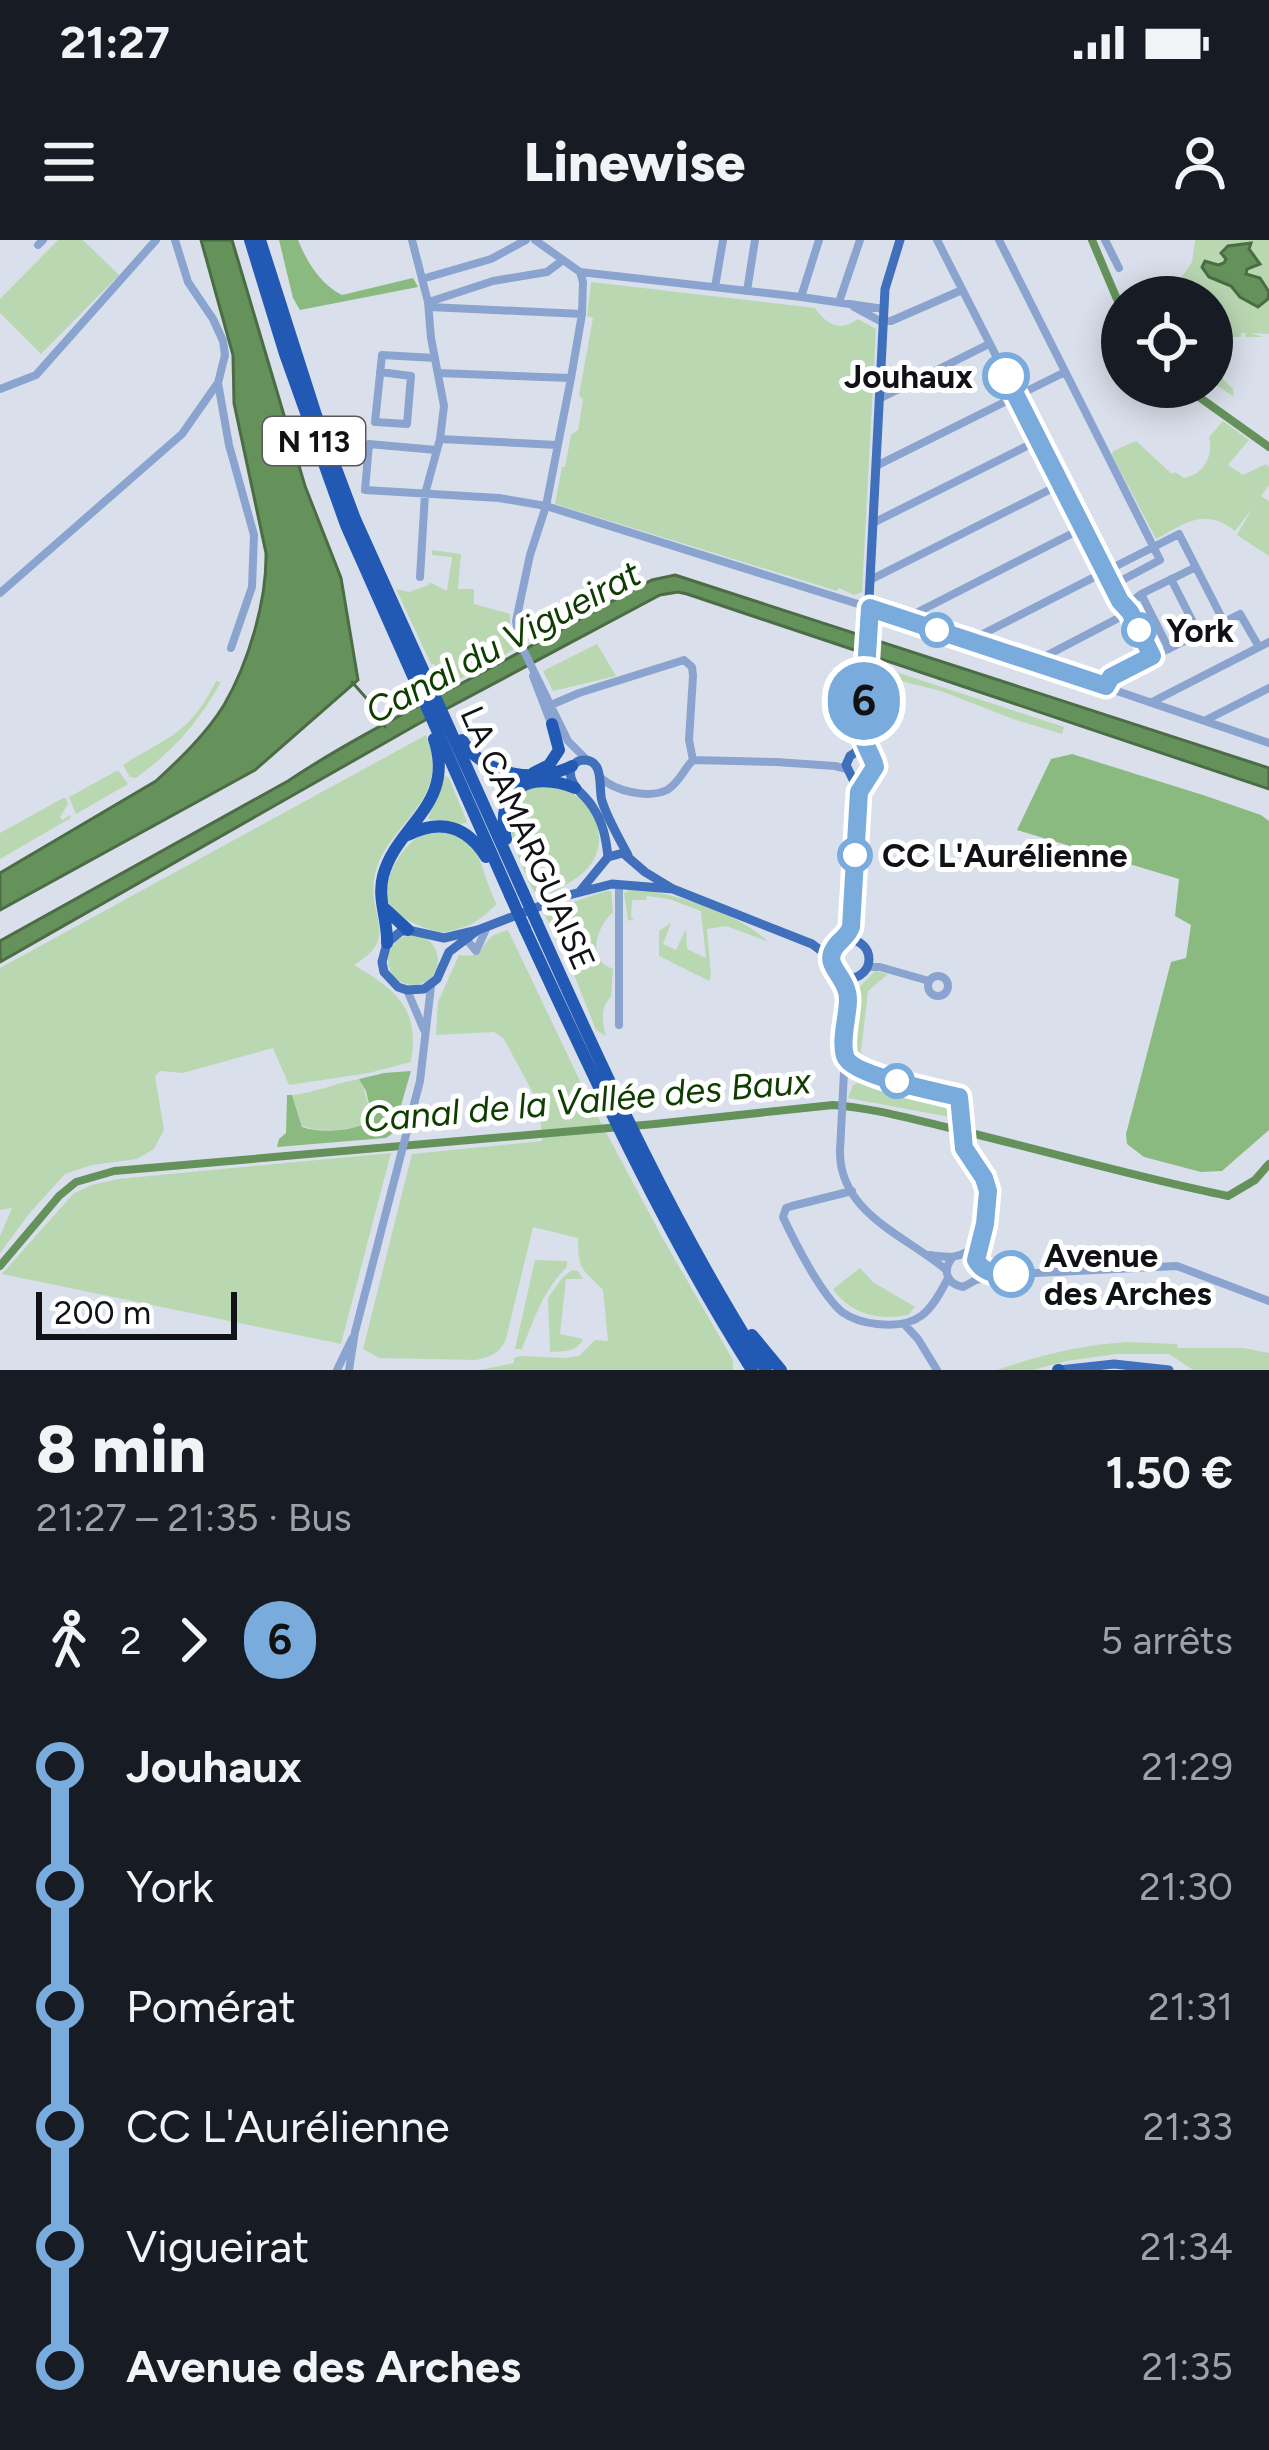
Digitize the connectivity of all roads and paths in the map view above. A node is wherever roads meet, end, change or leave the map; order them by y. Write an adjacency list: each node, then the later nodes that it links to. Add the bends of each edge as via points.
1 (156, 240): 37 (street, via 36,375)
2 (175, 240): 36 (street, via 188,282 220,332)
3 (250, 240): 63 (highway, LA CAMARGUAISE / N 113, via 331,488)
4 (262, 240): 63 (highway, LA CAMARGUAISE / N 113, via 334,465)
5 (412, 240): 19 (street)
6 (531, 240): 15 (street); 16 (street)
7 (723, 240): 20 (street)
8 (755, 240): 22 (street)
9 (819, 240): 24 (street)
10 (860, 240): 26 (street)
11 (901, 240): 21 (main road)
12 (937, 240): 23 (street)
13 (999, 240): 32 (street)
14 (1105, 240): 17 (street)
15 (514, 244): 19 (street)
16 (563, 260): 18 (street); 25 (street, via 547,272)
17 (1119, 268)
18 (580, 272): 20 (street); 27 (street)
19 (423, 281): 25 (street)
20 (716, 287): 22 (street)
21 (885, 289): 26 (street, via 875,302); 28 (main road)
22 (747, 290): 24 (street)
23 (962, 290): 28 (street, via 899,320); 29 (street)
24 (801, 297): 26 (street)
25 (429, 304): 27 (street); 30 (street)
26 (847, 304): 28 (street)
27 (582, 314): 35 (street)
28 (883, 315): 39 (main road)
29 (989, 344): 38 (street); 39 (street)
30 (435, 358): 31 (street, via 382,355); 33 (street)
31 (380, 372): 31 (street, via 412,376 407,424 375,422)
32 (1065, 372): 38 (street); 50 (street)
33 (438, 373): 35 (street); 40 (street)
34 (0, 376): 37 (street)
35 (572, 378): 42 (street)
36 (218, 382): 57 (street, via 182,434); 67 (street, via 254,535 252,587)
37 (3, 388)
38 (1016, 396): 41 (street); 44 (street)
39 (880, 398): 44 (main road)
40 (440, 439): 42 (street); 43 (street)
41 (1039, 440): 45 (street); 48 (street)
42 (557, 445): 47 (street)
43 (436, 450): 46 (street); 46 (street, via 368,445 365,490)
44 (876, 466): 48 (main road)
45 (1061, 484): 49 (street); 55 (street)
46 (425, 494): 47 (street); 53 (street)
47 (546, 506): 59 (street); 71 (street, via 516,621)
48 (873, 524): 55 (main road)
49 (1084, 528): 52 (street); 61 (street)
50 (1154, 547): 51 (street, via 1180,534); 52 (street); 56 (street, via 1160,560)
51 (1196, 567): 54 (street); 62 (street)
52 (1106, 571): 56 (street); 65 (street)
53 (420, 577)
54 (1171, 579): 58 (street); 64 (street)
55 (871, 580): 59 (main road)
56 (1114, 585): 60 (street)
57 (0, 593)
58 (1141, 594): 60 (street); 68 (street)
59 (870, 608): 61 (street); 81 (main road)
60 (1128, 609): 69 (street); 70 (street)
61 (912, 621): 65 (street)
62 (1224, 622): 64 (street); 66 (street, via 1240,614)
63 (399, 632): 74 (highway, LA CAMARGUAISE / N 113)
64 (1198, 634): 68 (street)
65 (974, 642): 70 (street)
66 (1264, 645): 76 (street)
67 (231, 648)
68 (1169, 649): 69 (street)
69 (1152, 656): 72 (street)
70 (1039, 664): 72 (street)
71 (532, 668): 75 (street); 79 (street)
72 (1106, 686): 76 (street)
73 (1269, 688): 77 (street)
74 (426, 693): 78 (highway); 78 (highway)
75 (549, 701): 82 (street); 83 (street, via 688,662)
76 (1150, 702): 77 (street)
77 (1205, 721): 80 (street)
78 (439, 722): 86 (highway, via 490,767); 91 (highway, via 437,782); 97 (highway, LA CAMARGUAISE)
79 (552, 724): 84 (street); 86 (highway, via 554,760)
80 (1266, 739)
81 (862, 753): 85 (main road); 85 (main road, via 875,767)
82 (587, 760): 84 (main road); 87 (main road)
83 (693, 760): 85 (street); 89 (street, via 664,791)
84 (573, 766): 86 (highway); 88 (main road)
85 (850, 771): 103 (main road, via 859,792)
86 (526, 774)
87 (599, 777): 89 (street); 90 (main road)
88 (574, 788): 93 (main road, via 598,816); 97 (highway, via 539,779 519,788 505,809)
89 (621, 790): 90 (street)
90 (605, 809): 92 (main road)
91 (407, 836): 97 (highway, via 453,826 477,842); 98 (highway, via 382,878)
92 (631, 859): 93 (main road, via 618,852); 94 (main road, via 633,877); 95 (main road)
93 (605, 861): 94 (main road, via 604,877); 96 (main road)
94 (619, 884): 95 (main road); 96 (main road); 112 (street)
95 (673, 889): 103 (main road, via 812,944)
96 (578, 892): 99 (main road)
97 (517, 893): 117 (highway, LA CAMARGUAISE, bridge)
98 (383, 907): 100 (highway); 102 (highway)
99 (483, 928): 101 (main road); 105 (main road, via 449,952)
100 (408, 930): 101 (main road); 102 (main road)
101 (430, 934): 105 (main road)
102 (387, 943): 110 (main road, via 384,972)
103 (843, 943): 104 (main road, via 865,947); 106 (main road, via 834,969)
104 (873, 965): 107 (main road); 108 (street)
105 (443, 966): 109 (main road)
106 (843, 977): 107 (main road); 111 (street)
107 (856, 978): 111 (street)
108 (929, 981)
109 (431, 985): 110 (main road); 113 (street)
110 (407, 990): 113 (street)
111 (848, 993): 114 (street)
112 (619, 1025)
113 (424, 1030): 133 (street, via 424,1059)
114 (845, 1055): 115 (street); 116 (street)
115 (866, 1073): 116 (street); 120 (street, via 959,1097 964,1148 988,1187)
116 (843, 1089): 118 (street, via 839,1165)
117 (631, 1142): 119 (highway, LA CAMARGUAISE); 137 (highway, LA CAMARGUAISE, via 705,1296)
118 (852, 1191): 121 (street, via 879,1224); 132 (street, via 791,1206 782,1217 843,1312)
119 (688, 1240): 138 (highway, LA CAMARGUAISE); 139 (highway)
120 (979, 1242): 122 (street); 124 (street)
121 (928, 1254): 123 (street); 125 (street)
122 (965, 1254): 123 (street); 124 (street)
123 (952, 1258): 125 (street)
124 (977, 1263): 126 (street); 127 (street)
125 (947, 1274): 128 (street); 129 (street)
126 (997, 1275): 127 (street); 130 (street, via 1177,1266)
127 (976, 1280): 128 (street)
128 (957, 1286): 129 (street)
129 (939, 1295): 131 (street)
130 (1269, 1300)
131 (918, 1319): 132 (street); 134 (street)
132 (905, 1325): 134 (street)
133 (356, 1332): 135 (street); 136 (street)
134 (918, 1339): 140 (street)
135 (337, 1370)
136 (349, 1370)
137 (752, 1370)
138 (766, 1370)
139 (781, 1370)
140 (937, 1370)
141 (1058, 1370): 142 (main road)
142 (1169, 1370)

